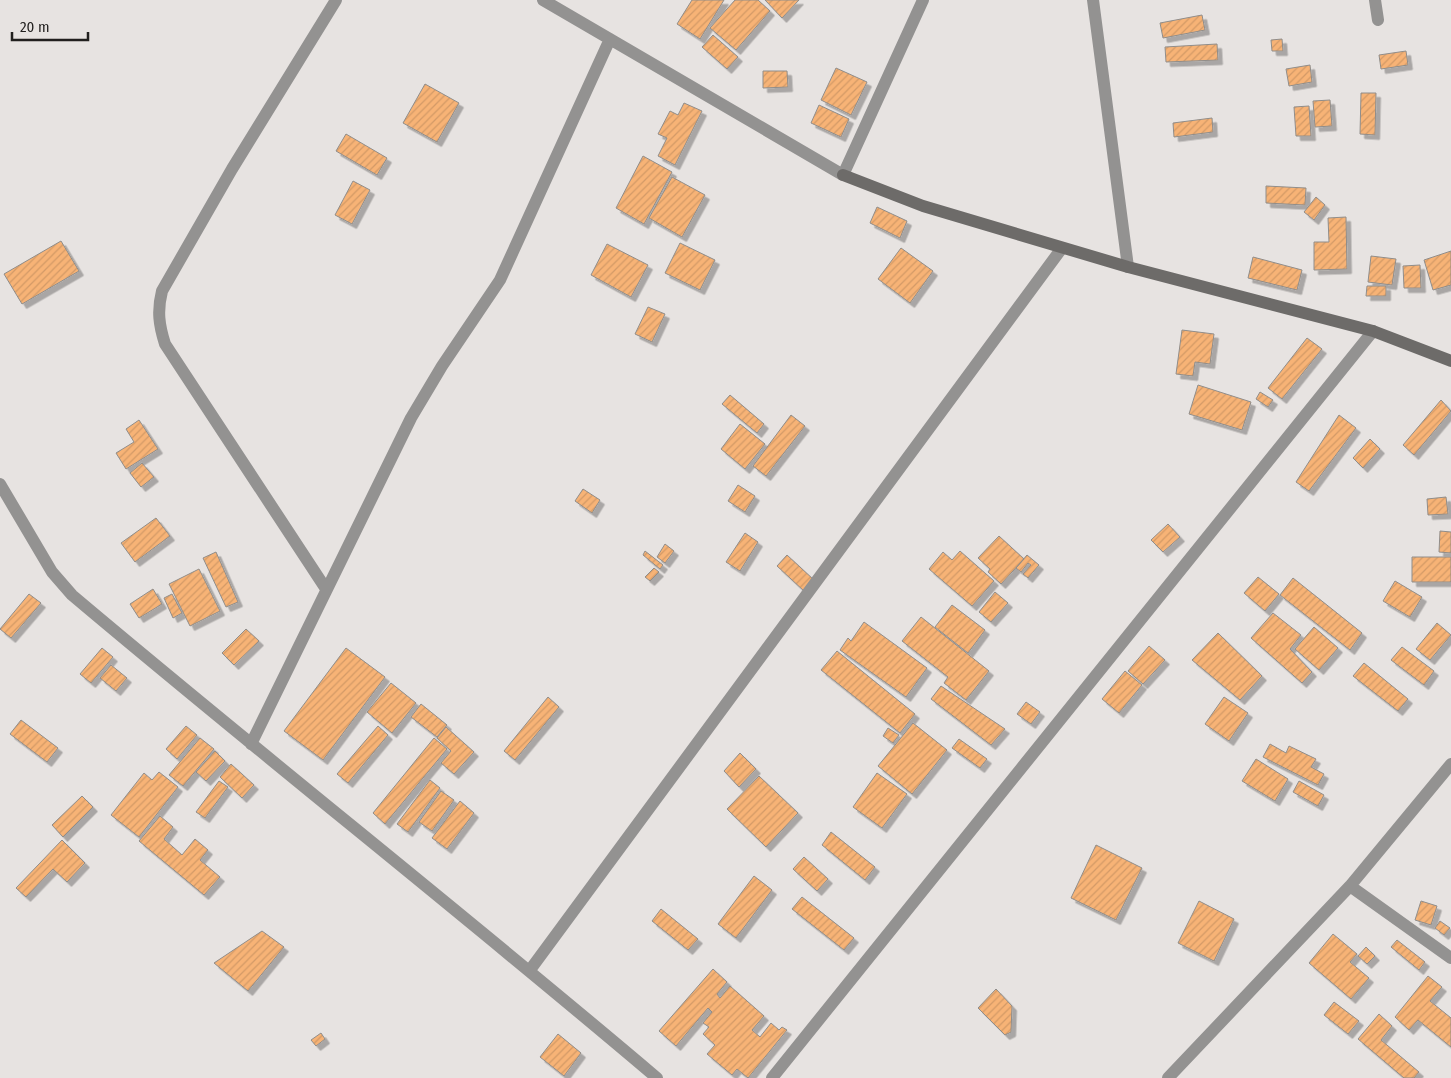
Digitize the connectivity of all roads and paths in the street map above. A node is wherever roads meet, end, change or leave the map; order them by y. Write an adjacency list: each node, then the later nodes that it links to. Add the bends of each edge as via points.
1 (336, 0): 14 (street, via 232,169 162,291 158,306 158,322 165,344)
2 (543, 0): 7 (street)
3 (923, 0): 8 (street)
4 (1093, 0): 10 (street)
5 (1375, 0): 6 (street)
6 (1378, 20)
7 (610, 39): 8 (street); 14 (street, via 500,280 410,418)
8 (843, 175): 9 (street, via 923,206)
9 (1062, 248): 10 (street); 19 (street)
10 (1128, 267): 11 (street)
11 (1373, 331): 12 (street); 21 (street)
12 (1451, 361)
13 (0, 484): 15 (street, via 52,572 72,595)
14 (326, 589): 15 (street)
15 (251, 744): 19 (street)
16 (1451, 764): 17 (street)
17 (1350, 886): 18 (street); 22 (street)
18 (1451, 958)
19 (530, 970): 20 (street)
20 (657, 1078)
21 (772, 1078)
22 (1168, 1078)

